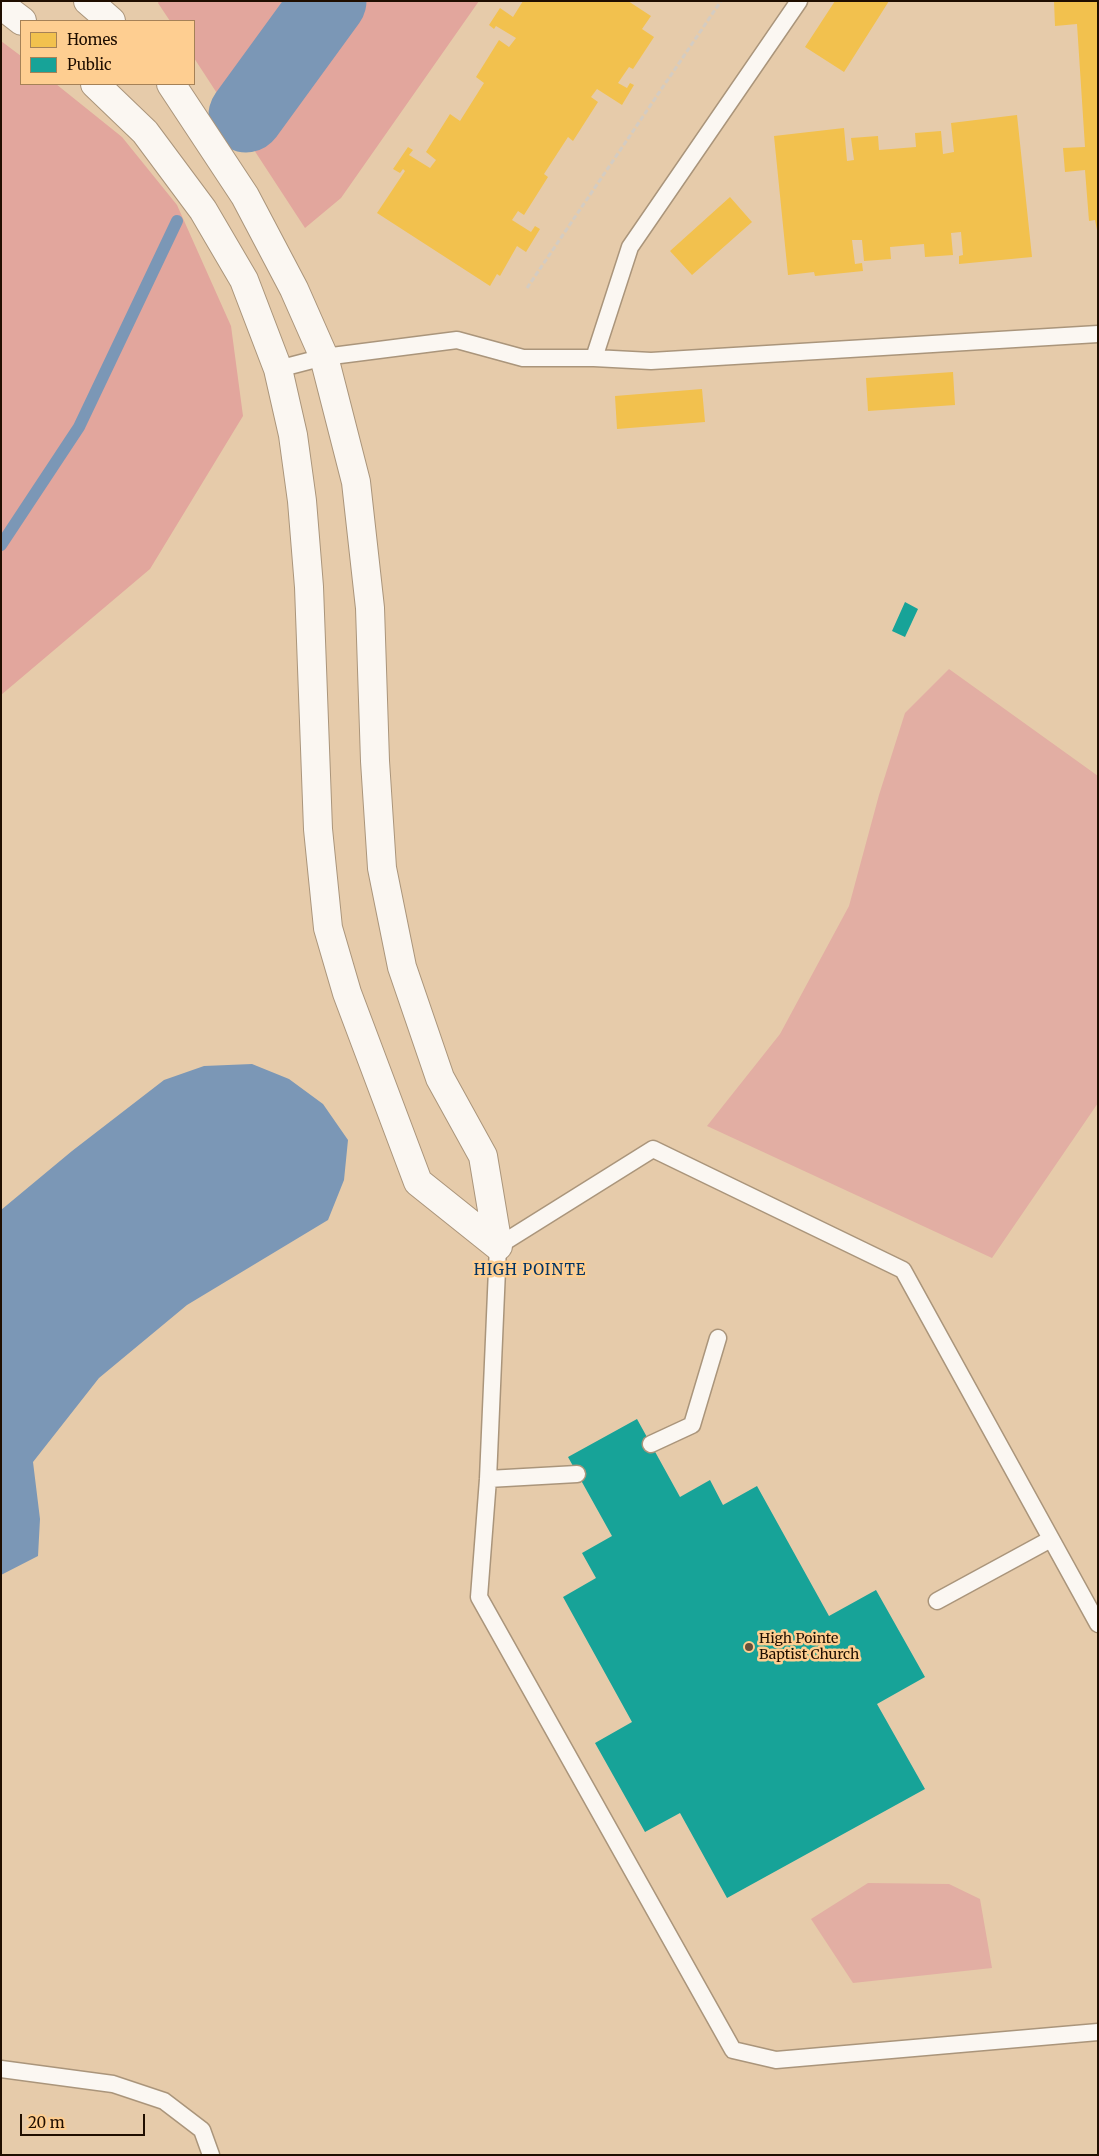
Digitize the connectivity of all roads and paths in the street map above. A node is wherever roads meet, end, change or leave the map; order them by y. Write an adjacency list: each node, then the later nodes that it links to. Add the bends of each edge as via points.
1 (88, 1): 6 (street)
2 (721, 1): 9 (path)
3 (799, 1): 12 (lane, via 630,247)
4 (1, 5): 5 (street)
5 (21, 20)
6 (110, 20)
7 (96, 85): 13 (street, via 145,132 204,210 244,280)
8 (172, 85): 11 (street, via 245,196 294,289)
9 (527, 288)
10 (1098, 334): 12 (lane, via 651,361)
11 (324, 357): 12 (lane, via 457,340 523,358); 13 (lane); 14 (street, via 356,482 370,608 382,868 402,967 440,1078 483,1156)
12 (594, 358)
13 (278, 369): 14 (street, via 293,435 302,501 309,587 318,829 328,928 347,993 418,1182)
14 (498, 1246): 18 (lane); 19 (lane, via 653,1149 903,1270)
15 (718, 1338): 16 (lane, via 692,1425)
16 (651, 1444)
17 (578, 1474): 18 (lane)
18 (488, 1479): 22 (lane, via 479,1596 733,2050 776,2060)
19 (1051, 1539): 20 (lane); 21 (lane)
20 (937, 1601)
21 (1098, 1624)
22 (1098, 2032)
23 (1, 2069): 24 (lane, via 113,2084 164,2101 202,2130)
24 (211, 2155)

